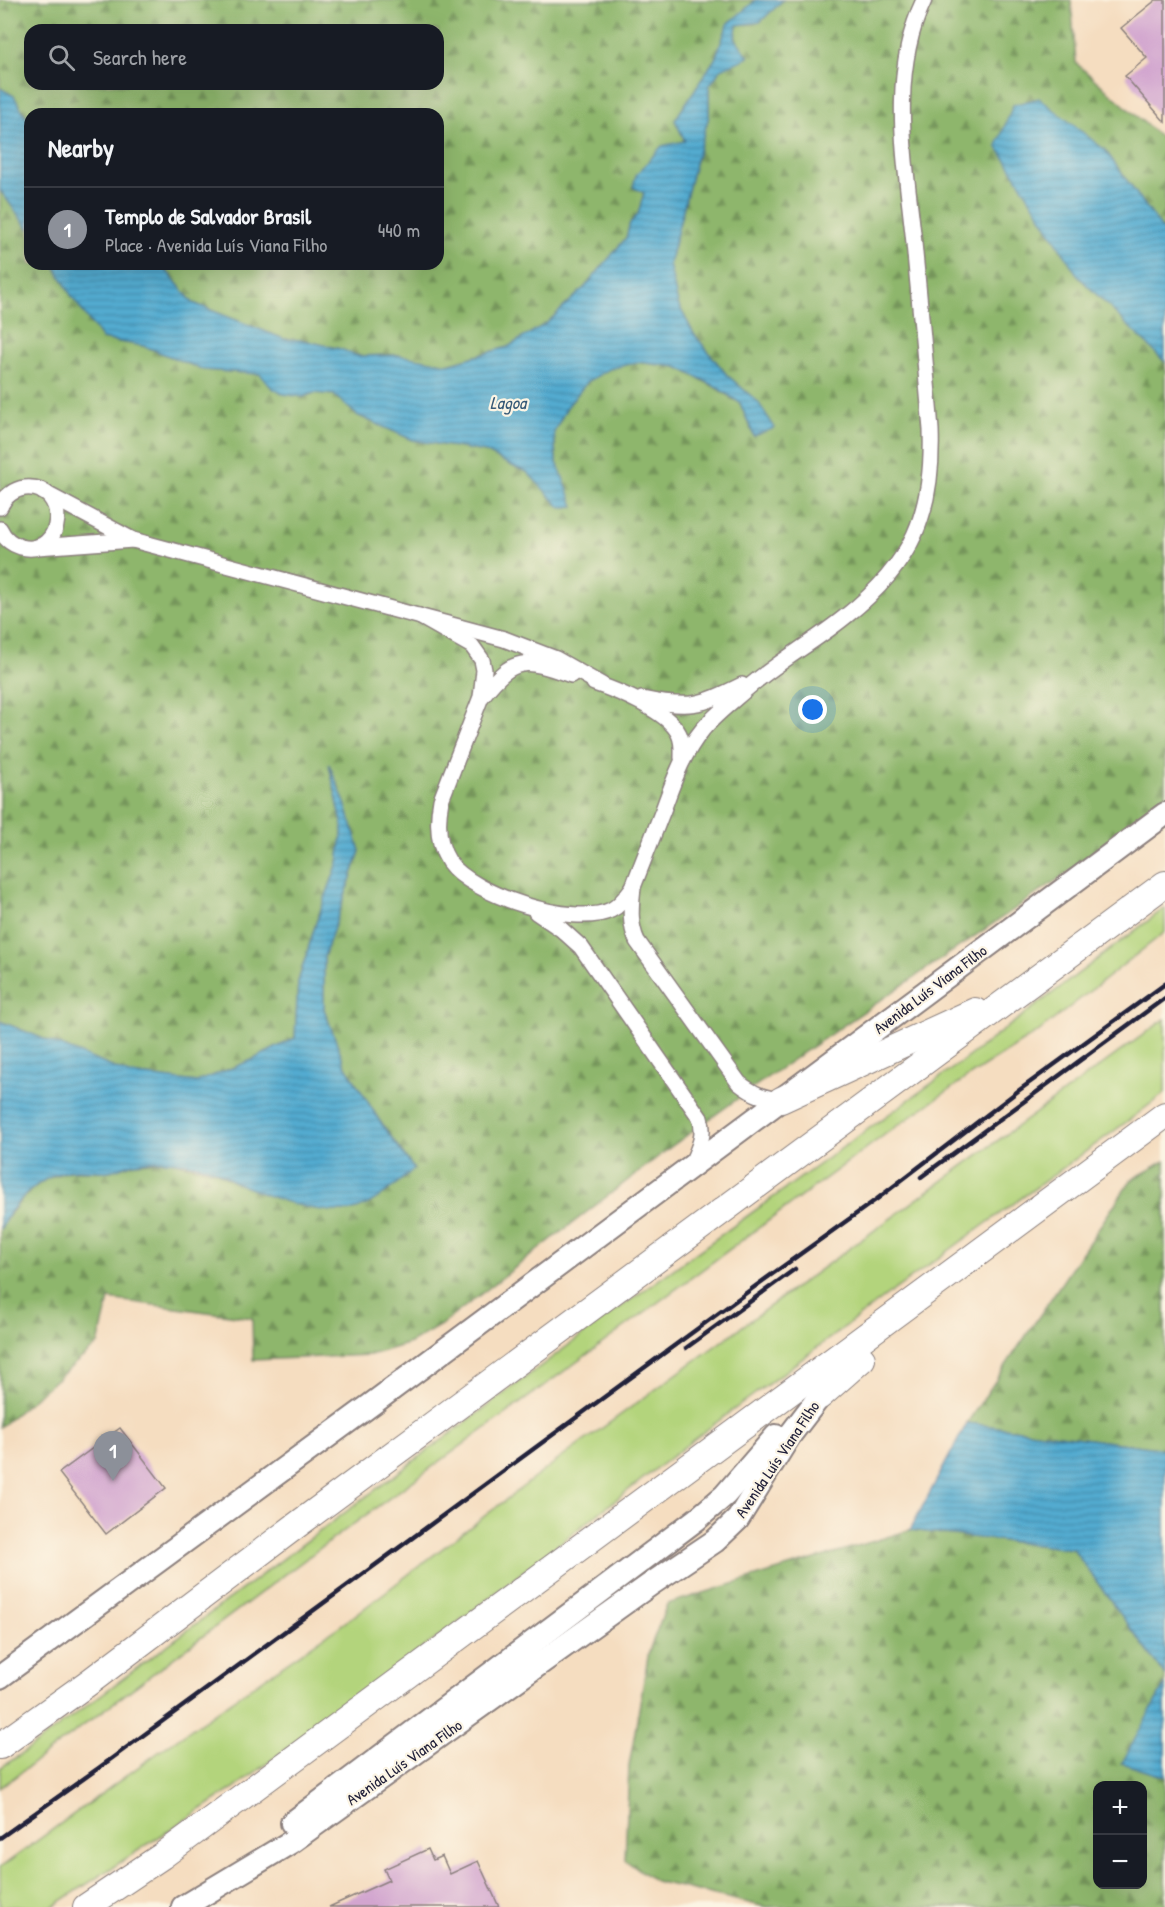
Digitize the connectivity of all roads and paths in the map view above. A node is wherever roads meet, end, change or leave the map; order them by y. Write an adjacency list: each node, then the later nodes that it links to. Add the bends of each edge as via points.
1 (924, 0): 8 (street, via 904,64 903,102 904,161 931,430 928,493 921,522 886,579 847,616)
2 (43, 492): 3 (street, via 15,490); 5 (street); 6 (street, via 56,506 57,526 46,542)
3 (0, 507)
4 (0, 529): 6 (street, via 16,546)
5 (133, 540): 6 (street); 7 (street)
6 (36, 547)
7 (419, 616): 9 (street, via 504,639 556,659); 11 (street, via 477,651 484,670)
8 (761, 676): 10 (street, via 694,705 663,704); 12 (street, via 717,714)
9 (602, 685): 10 (street); 11 (street, via 524,663 496,678)
10 (628, 696): 12 (street, via 671,723 681,736)
11 (482, 697): 16 (street, via 441,800 439,837 449,862 466,880)
12 (682, 758): 15 (street)
13 (1165, 814): 18 (main road, Avenida Luís Viana Filho)
14 (1165, 884): 17 (highway)
15 (633, 887): 16 (street, via 621,903 602,913 573,915); 18 (street, via 630,916 637,940 739,1083 753,1094)
16 (528, 908): 20 (street, via 581,947 700,1118 699,1148)
17 (1024, 988): 18 (highway); 24 (highway)
18 (781, 1100): 20 (main road, Avenida Luís Viana Filho)
19 (1165, 1116): 21 (highway, Avenida Luís Viana Filho)
20 (690, 1167): 23 (main road, Avenida Luís Viana Filho)
21 (986, 1249): 22 (highway); 25 (highway, Avenida Luís Viana Filho)
22 (820, 1396): 28 (main road, Avenida Luís Viana Filho, via 788,1423 725,1495 697,1519)
23 (0, 1677)
24 (0, 1746)
25 (162, 1856): 26 (highway, Avenida Luís Viana Filho); 27 (highway)
26 (86, 1907)
27 (102, 1907)
28 (182, 1907)

